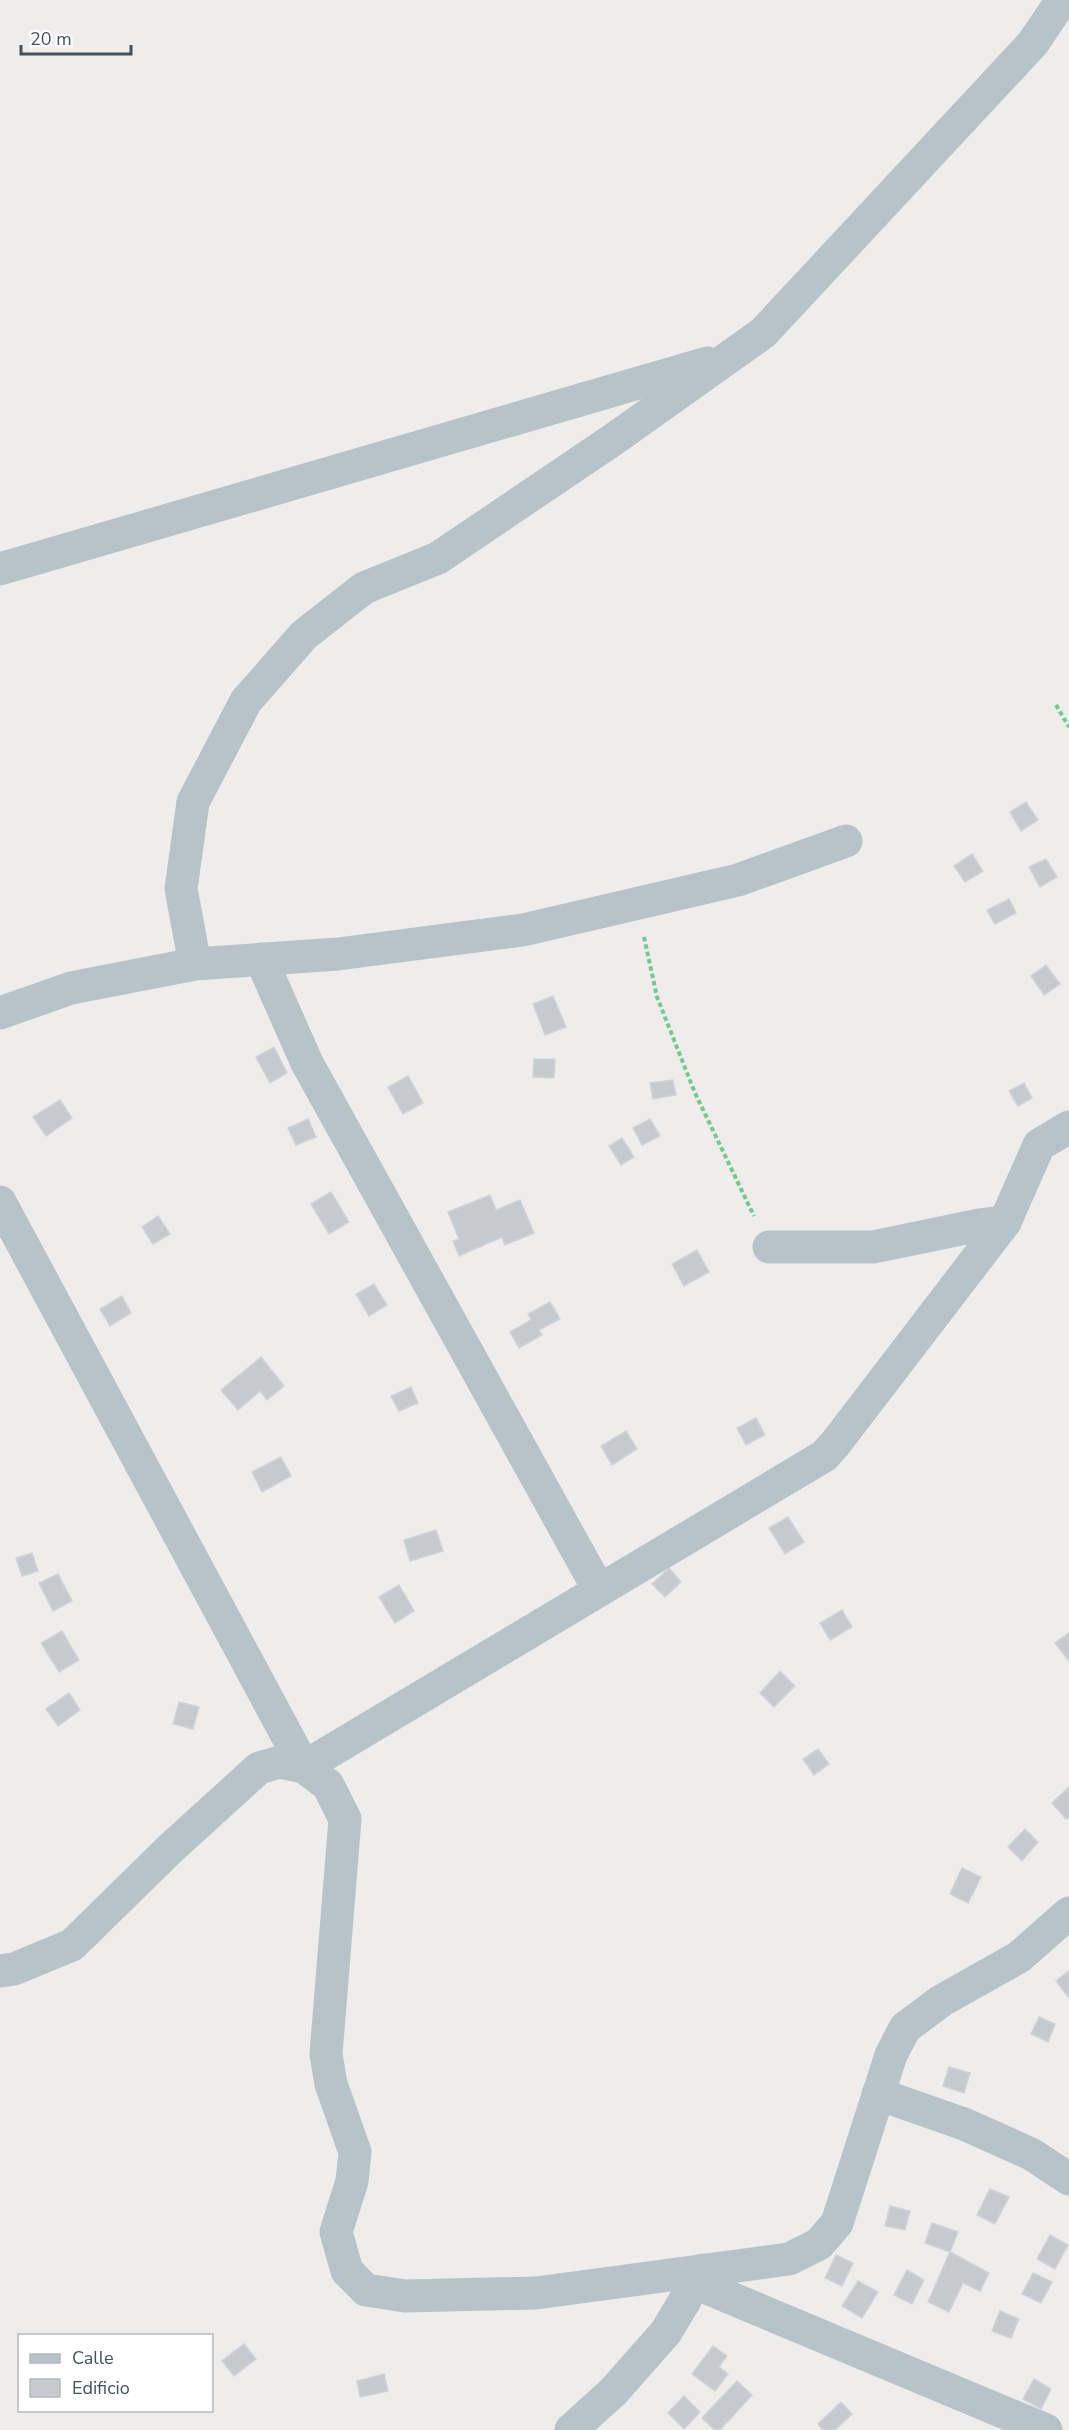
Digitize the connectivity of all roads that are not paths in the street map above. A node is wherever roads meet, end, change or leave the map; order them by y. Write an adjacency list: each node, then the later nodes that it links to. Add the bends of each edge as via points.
1 (1062, 0): 2 (street, via 1033,43 763,333)
2 (732, 355): 3 (street); 6 (street, via 438,558 364,588 297,643 246,701 193,802 181,889)
3 (0, 569)
4 (846, 841): 5 (street, via 738,880 523,930 338,954)
5 (261, 959): 6 (street); 12 (street, via 307,1062)
6 (195, 964): 7 (street, via 71,988)
7 (0, 1013)
8 (1069, 1127): 10 (street, via 1039,1145)
9 (0, 1202): 13 (street)
10 (1005, 1222): 11 (street, via 873,1247); 12 (street, via 824,1456)
11 (769, 1246)
12 (599, 1590): 13 (street)
13 (304, 1767): 15 (street, via 280,1762 259,1768 72,1945); 18 (street, via 328,1785 345,1819 326,2054 331,2085 355,2152 352,2181 336,2232 347,2271 366,2290 405,2296 536,2293)
14 (1069, 1913): 16 (street, via 1019,1957 941,2001 905,2028)
15 (0, 1971)
16 (878, 2094): 17 (street, via 974,2128 1031,2154); 18 (street, via 837,2223 819,2244 789,2259)
17 (1069, 2179)
18 (699, 2276): 19 (street, via 666,2332); 20 (street)
19 (580, 2427)
20 (1046, 2430)

